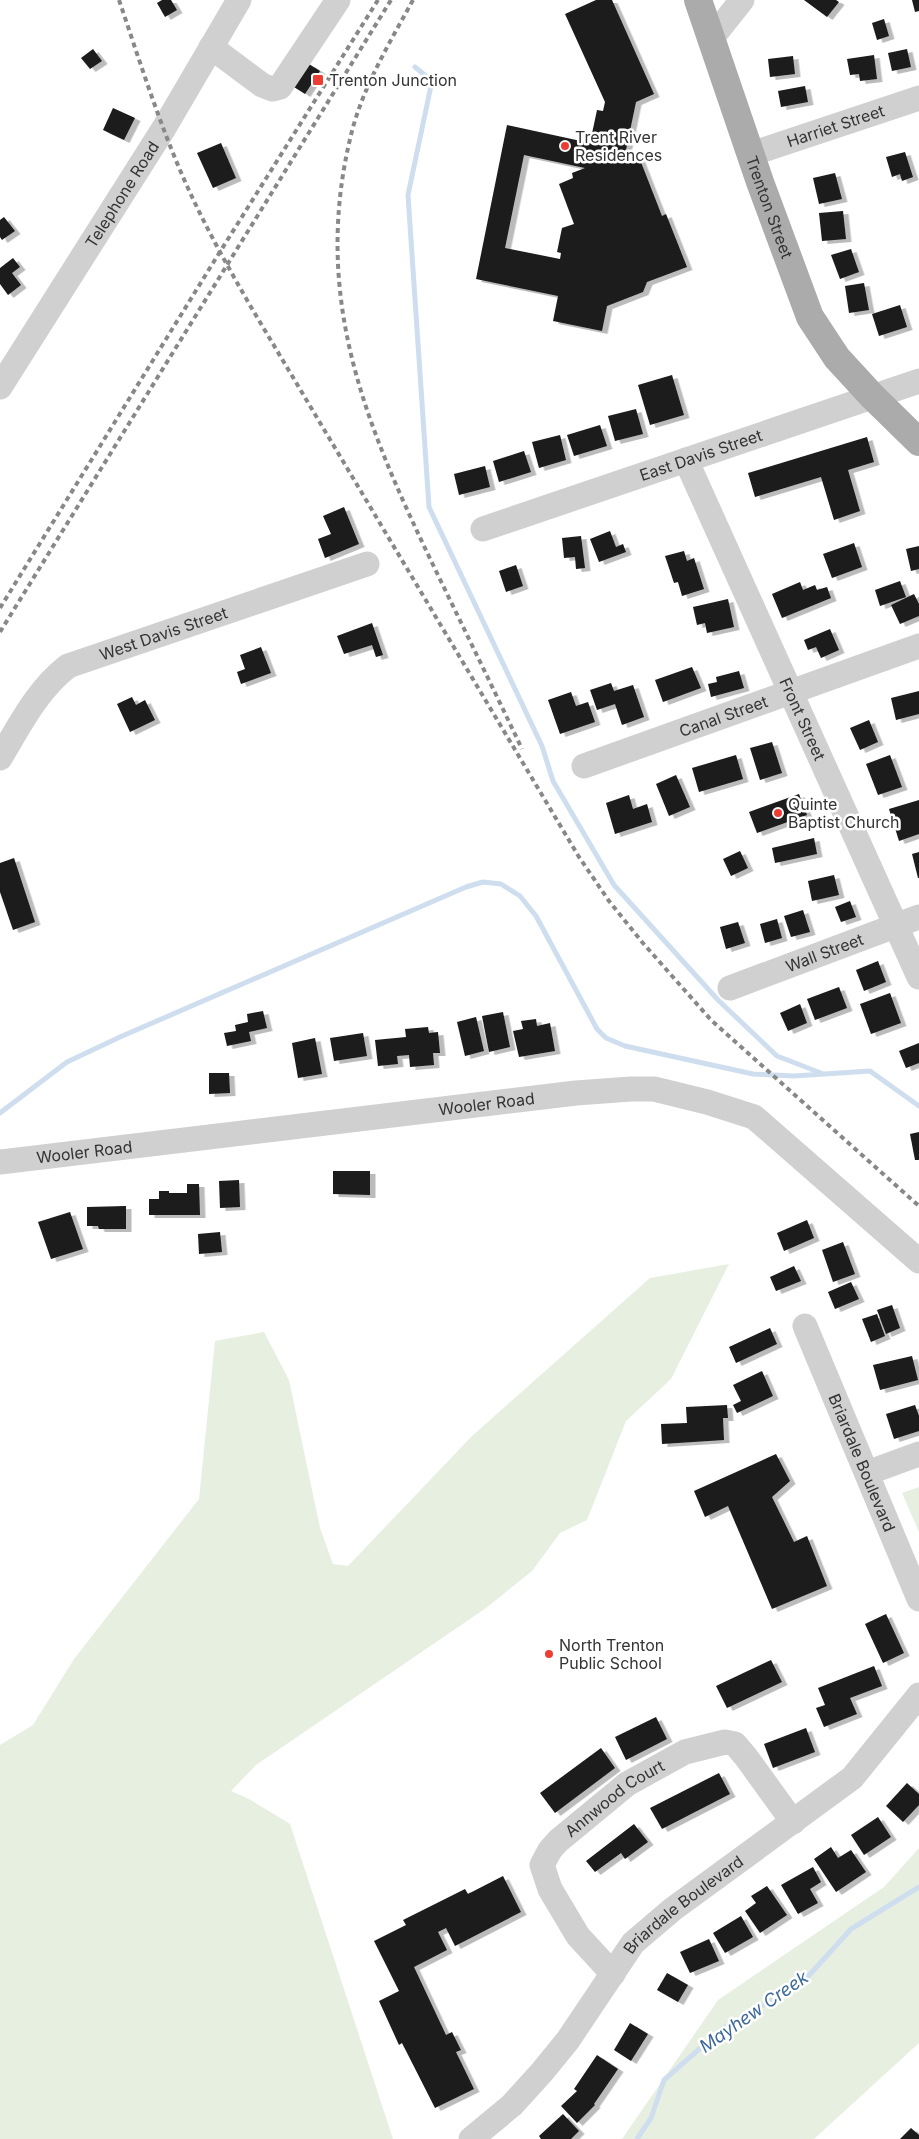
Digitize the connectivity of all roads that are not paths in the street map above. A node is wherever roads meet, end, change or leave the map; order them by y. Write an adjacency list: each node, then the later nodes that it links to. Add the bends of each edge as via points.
1 (239, 0): 6 (street, Telephone Road)
2 (338, 0): 6 (street, via 280,87 272,89 262,84)
3 (698, 0): 5 (main road, Trenton Street)
4 (742, 0): 5 (street)
5 (711, 39): 8 (main road, Trenton Street)
6 (211, 47): 10 (street, Telephone Road, via 164,128)
7 (919, 98): 8 (street, Harriet Street)
8 (751, 154): 11 (main road, Trenton Street, via 810,317 837,358)
9 (919, 381): 11 (street, East Davis Street)
10 (0, 387)
11 (872, 396): 12 (main road, Trenton Street); 13 (street, East Davis Street)
12 (919, 442)
13 (686, 460): 14 (street, East Davis Street); 17 (street, Front Street)
14 (483, 529)
15 (367, 564): 18 (street, West Davis Street, via 68,666 37,698)
16 (919, 646): 17 (street, Canal Street)
17 (789, 693): 19 (street, Canal Street); 21 (street, Front Street)
18 (0, 758)
19 (584, 766)
20 (919, 917): 21 (street, Wall Street)
21 (895, 925): 22 (street, Front Street); 23 (street, Wall Street)
22 (919, 977)
23 (730, 988)
24 (0, 1162): 25 (street, Wooler Road, via 576,1093 654,1090 754,1117)
25 (919, 1261)
26 (805, 1326): 28 (street, Briardale Boulevard)
27 (919, 1454): 28 (street)
28 (867, 1473): 29 (street, Briardale Boulevard)
29 (919, 1599)
30 (919, 1695): 31 (street, Briardale Boulevard, via 852,1778)
31 (793, 1822): 32 (street, Briardale Boulevard, via 647,1930 633,1943); 32 (street, Annwood Court, via 746,1757 735,1744 726,1742 685,1752 612,1794 558,1841 542,1865 550,1888 578,1936)
32 (613, 1974): 33 (street, Briardale Boulevard, via 542,2072 512,2105)
33 (471, 2139)

